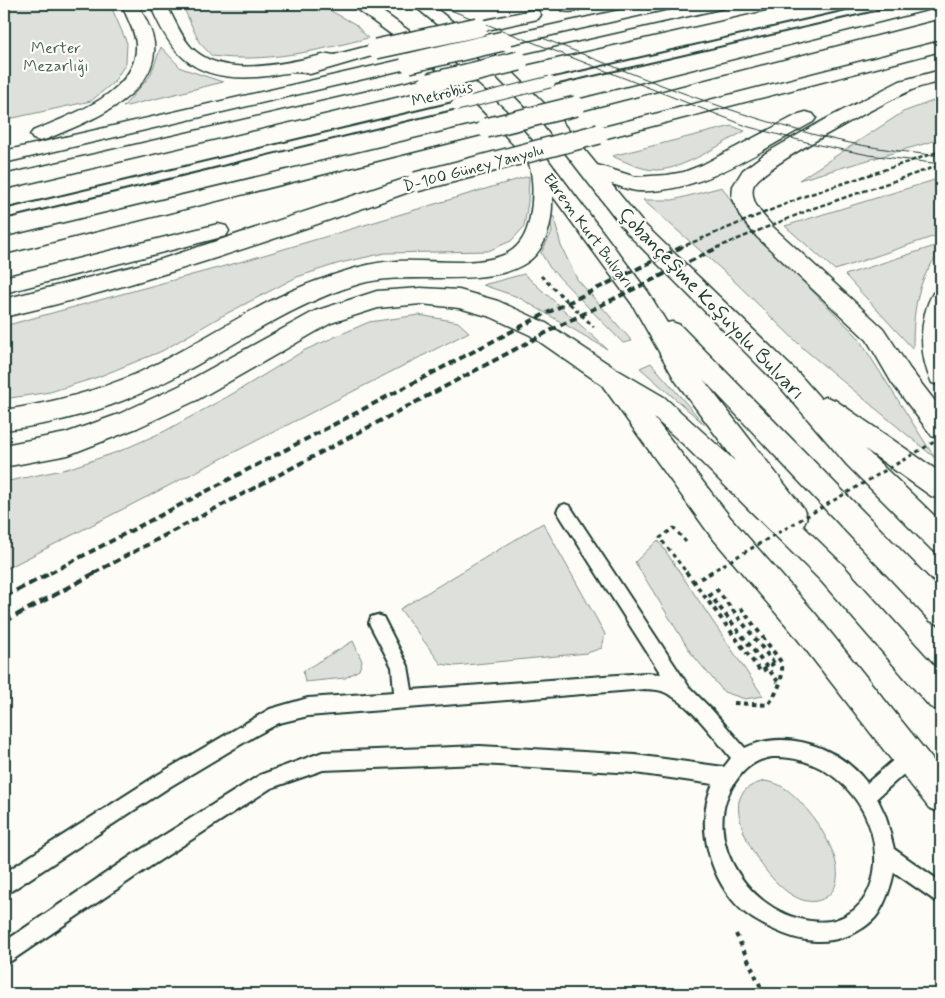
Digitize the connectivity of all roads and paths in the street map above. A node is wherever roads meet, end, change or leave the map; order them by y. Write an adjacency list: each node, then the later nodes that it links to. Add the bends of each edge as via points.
1 (130, 4): 17 (main road, via 145,44 144,58 131,82 95,111)
2 (158, 4): 13 (main road, via 188,56 208,66 234,72 264,71)
3 (361, 4): 19 (main road, Ekrem Kurt Bulvarı, via 446,65 498,114)
4 (420, 4): 11 (main road, Çobançeşme Koşuyolu Bulvarı)
5 (430, 4): 11 (main road)
6 (669, 4): 16 (main road, bridge)
7 (770, 4): 21 (main road, bridge)
8 (888, 4): 23 (lane, Metrobüs, bridge)
9 (577, 5): 13 (main road, bridge)
10 (941, 13): 24 (main road, bridge)
11 (443, 23): 20 (main road, Çobançeşme Koşuyolu Bulvarı, via 487,57 550,120)
12 (941, 46): 22 (main road, D-100 Güney Yanyolu, bridge)
13 (376, 49): 16 (main road, via 155,112)
14 (941, 62): 20 (main road, via 875,83 688,178 636,184)
15 (941, 75): 35 (main road, via 907,85 773,158 750,175 743,186 743,198 764,232 875,334 901,376)
16 (95, 135): 18 (main road)
17 (4, 153)
18 (4, 157)
19 (539, 162): 25 (main road, via 543,190 538,230 531,246); 27 (main road, Ekrem Kurt Bulvarı)
20 (589, 170): 33 (main road, Çobançeşme Koşuyolu Bulvarı, via 635,228)
21 (4, 182)
22 (416, 182): 26 (main road, D-100 Güney Yanyolu); 29 (main road, via 166,266)
23 (4, 214)
24 (4, 246)
25 (516, 258): 30 (path, via 547,281); 34 (main road, via 503,265 395,269 342,280 320,288 164,372 120,390 28,417)
26 (4, 285)
27 (640, 298): 42 (main road, via 684,373 780,498); 44 (main road)
28 (941, 298): 32 (main road, via 935,357)
29 (4, 308)
30 (595, 328)
31 (607, 376): 37 (main road, via 538,329 498,310 459,299 421,296 377,300 323,317 188,393 128,421 68,444); 42 (main road, via 655,404 692,436); 50 (main road, via 720,526 803,622)
32 (941, 376)
33 (790, 381): 38 (main road); 40 (main road, Çobançeşme Koşuyolu Bulvarı, via 856,457)
34 (4, 420)
35 (941, 428)
36 (941, 438): 43 (path, bridge)
37 (4, 456)
38 (941, 488)
39 (565, 511): 47 (lane)
40 (941, 540)
41 (691, 548): 43 (path, via 674,528 660,538)
42 (831, 572): 48 (main road)
43 (694, 582): 46 (path, bridge, via 761,672 774,663 717,590 710,595)
44 (941, 610)
45 (377, 622): 49 (lane, via 400,666)
46 (781, 685)
47 (684, 694): 49 (lane, via 665,683 645,681); 51 (lane)
48 (941, 696)
49 (404, 699): 56 (lane, via 308,707 276,715 165,780)
50 (910, 757): 53 (lane); 54 (main road)
51 (743, 759): 52 (lane); 53 (lane, via 766,749 792,748 819,756 845,773)
52 (725, 776): 55 (lane, via 714,801 713,830 721,861 738,890 762,914 792,928 822,933 849,926 870,909 883,883); 58 (lane, via 634,764 480,755 322,761 266,781)
53 (866, 796): 55 (lane, via 880,824)
54 (941, 796)
55 (886, 855): 57 (lane)
56 (4, 884)
57 (941, 893)
58 (4, 954)

